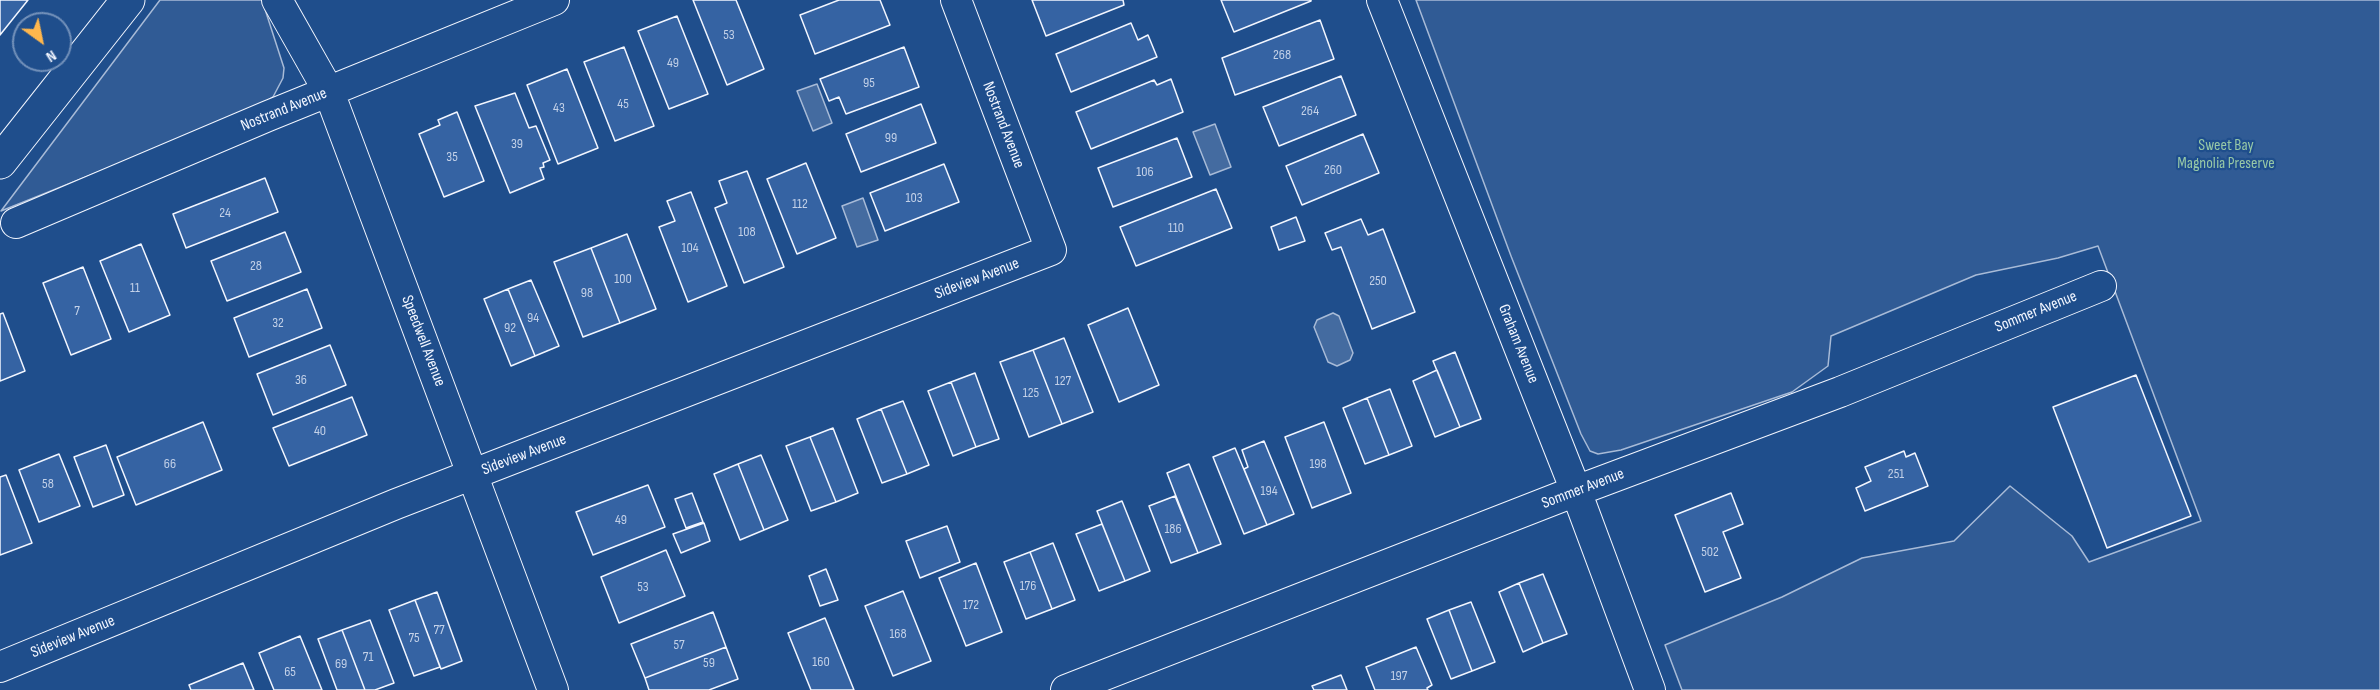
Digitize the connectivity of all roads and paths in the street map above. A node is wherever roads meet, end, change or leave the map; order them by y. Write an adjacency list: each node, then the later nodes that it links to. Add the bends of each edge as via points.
1 (128, 0): 7 (main road)
2 (277, 0): 6 (street, Speedwell Avenue)
3 (554, 0): 6 (street, Nostrand Avenue)
4 (956, 0): 9 (street, Nostrand Avenue)
5 (1382, 0): 12 (street, Graham Avenue)
6 (328, 92): 8 (street, Nostrand Avenue); 11 (street, Speedwell Avenue)
7 (0, 162)
8 (16, 223)
9 (1050, 250): 11 (street, Sideview Avenue)
10 (2101, 286): 12 (street, Sommer Avenue, via 1840,392)
11 (473, 474): 13 (street, Sideview Avenue); 14 (street, Speedwell Avenue)
12 (1576, 491): 15 (street, Sommer Avenue); 16 (street, Graham Avenue)
13 (0, 667)
14 (553, 690)
15 (1066, 690)
16 (1650, 690)

